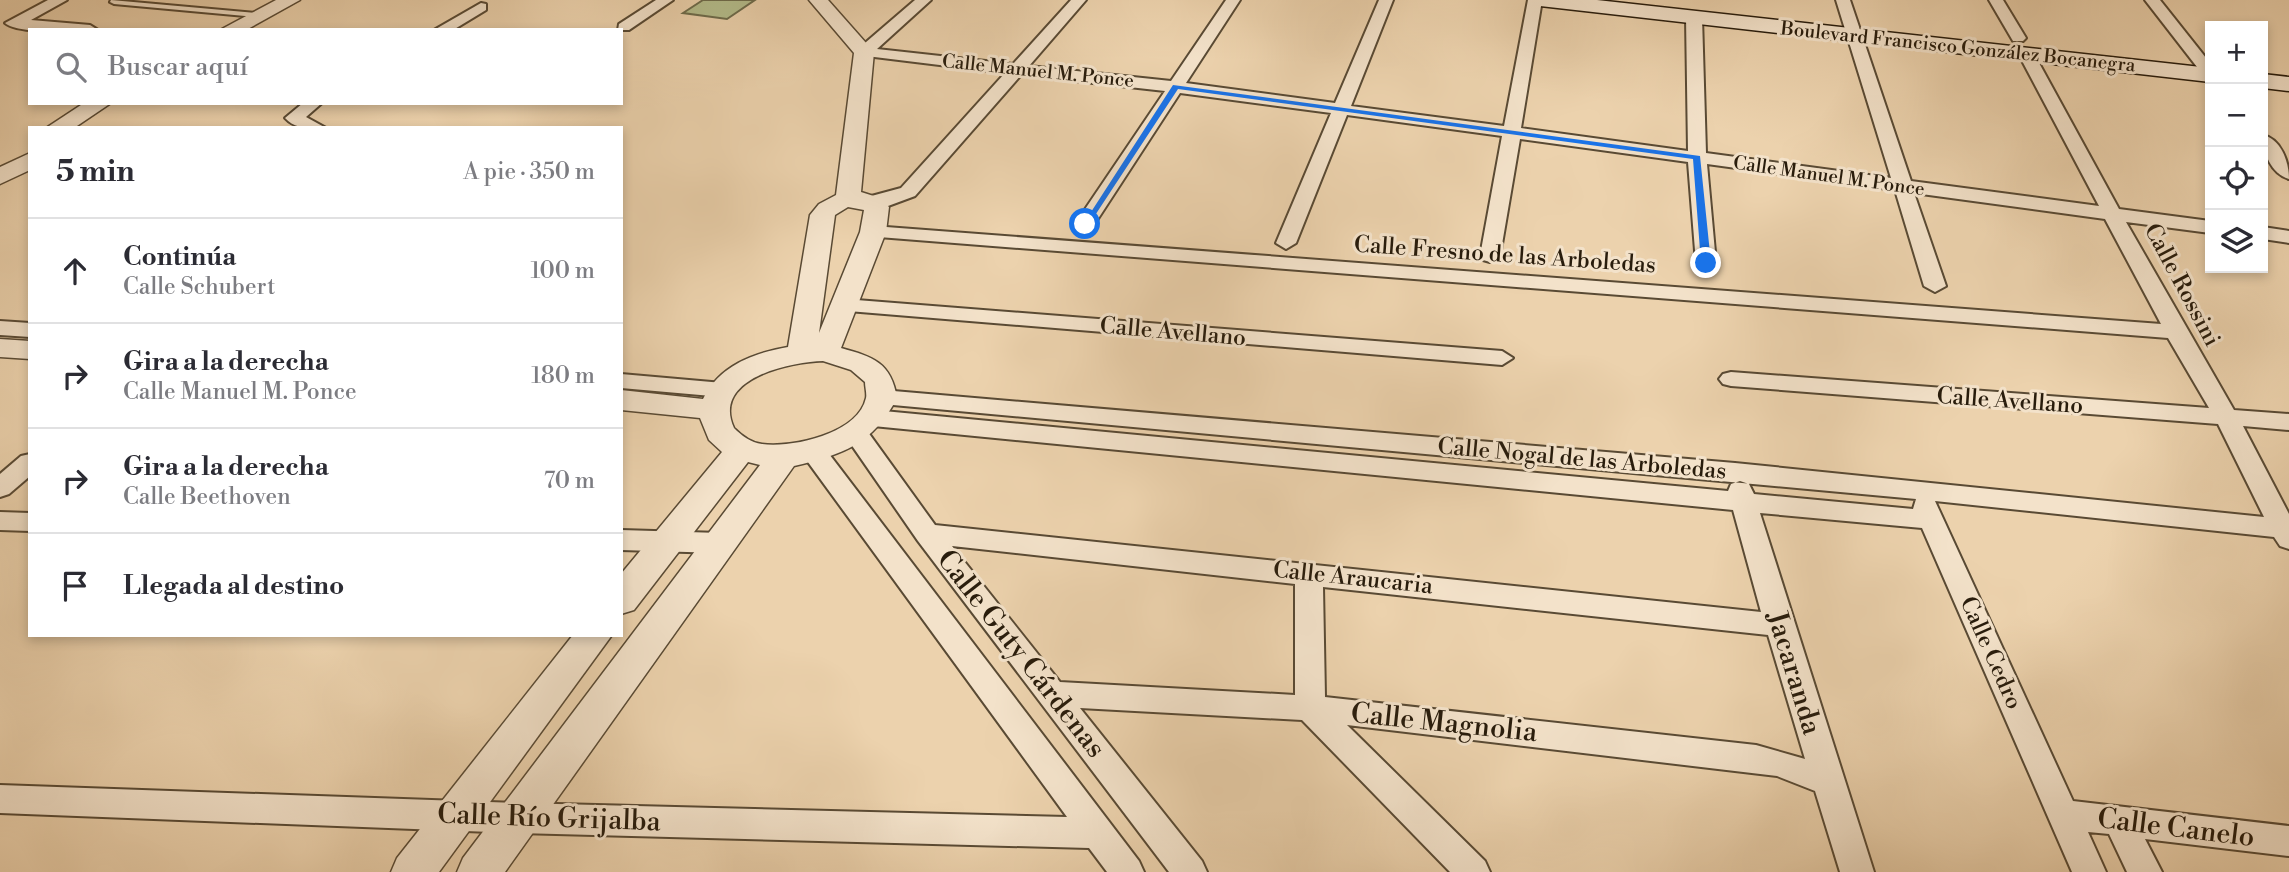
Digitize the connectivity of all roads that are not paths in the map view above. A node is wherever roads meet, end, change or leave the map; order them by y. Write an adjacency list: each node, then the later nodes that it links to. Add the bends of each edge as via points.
1 (60, 0): 19 (street)
2 (291, 0): 18 (street)
3 (313, 0): 18 (street)
4 (666, 0): 20 (street)
5 (818, 0): 25 (street)
6 (924, 0): 25 (street)
7 (1079, 0): 30 (street)
8 (1233, 0): 33 (street)
9 (1386, 0): 37 (street)
10 (1537, 0): 16 (main road, Boulevard Francisco González Bocanegra); 41 (street)
11 (1679, 0): 17 (main road, Boulevard Francisco González Bocanegra)
12 (1996, 0): 24 (street, Calle Rossini)
13 (2152, 0): 26 (street)
14 (114, 2): 18 (lane)
15 (481, 7): 23 (street)
16 (1694, 17): 17 (main road, Boulevard Francisco González Bocanegra); 44 (street)
17 (1849, 18): 24 (main road, Boulevard Francisco González Bocanegra); 49 (street)
18 (255, 23): 22 (street)
19 (7, 26): 21 (street)
20 (624, 27)
21 (48, 28)
22 (237, 28)
23 (445, 28)
24 (2023, 46): 28 (main road, Boulevard Francisco González Bocanegra); 51 (street, Calle Rossini)
25 (864, 52): 30 (street, Calle Manuel M. Ponce); 50 (street)
26 (2205, 64)
27 (2268, 64): 29 (main road)
28 (2205, 66)
29 (2289, 66)
30 (1019, 68): 33 (street, Calle Manuel M. Ponce); 50 (street, via 908,192 888,200)
31 (2268, 82): 32 (main road)
32 (2289, 84)
33 (1176, 87): 37 (street, Calle Manuel M. Ponce); 52 (street)
34 (97, 105): 38 (street)
35 (121, 105): 39 (street)
36 (311, 105): 40 (street, via 295,115 296,120)
37 (1338, 110): 41 (street, Calle Manuel M. Ponce); 57 (street)
38 (60, 126)
39 (86, 126)
40 (312, 126)
41 (1514, 133): 44 (street, Calle Manuel M. Ponce); 58 (street)
42 (28, 145): 45 (street)
43 (2268, 146): 47 (street)
44 (1697, 157): 49 (street, Calle Manuel M. Ponce); 59 (street)
45 (0, 161)
46 (28, 161): 48 (street)
47 (2289, 173)
48 (0, 177)
49 (1903, 186): 51 (street, Calle Manuel M. Ponce); 60 (street)
50 (860, 201): 54 (street, via 877,207); 67 (street, via 836,202 823,215)
51 (2114, 214): 53 (street, Calle Manuel M. Ponce); 64 (street, Calle Rossini)
52 (1085, 224)
53 (2205, 226)
54 (873, 232): 61 (street); 64 (street, Calle Fresno de las Arboledas)
55 (2268, 234): 56 (street)
56 (2289, 237)
57 (1286, 243)
58 (1490, 256)
59 (1706, 263)
60 (1935, 286)
61 (844, 305): 67 (street); 68 (street, Calle Avellano)
62 (0, 328): 63 (street)
63 (28, 330)
64 (2176, 332): 74 (street, Calle Rossini)
65 (0, 348): 66 (street)
66 (28, 351)
67 (813, 352): 72 (street, via 761,363 743,372); 73 (street, via 861,362 873,372 880,384)
68 (1502, 358)
69 (1731, 379): 74 (street, Calle Avellano)
70 (623, 381): 72 (street)
71 (623, 400): 72 (street)
72 (718, 400): 76 (street, via 715,425 724,439)
73 (870, 416): 77 (street); 79 (street, Calle Nogal de las Arboledas); 82 (street, Calle Nogal de las Arboledas); 86 (street, Calle Guty Cárdenas)
74 (2226, 417): 75 (street, Calle Avellano); 87 (street, Calle Rossini)
75 (2289, 422)
76 (741, 449): 77 (street, via 761,455); 89 (street)
77 (799, 454): 90 (street); 103 (street, Calle Guty Cárdenas)
78 (28, 464): 80 (street)
79 (1735, 472): 81 (street, Calle Nogal de las Arboledas); 82 (street, Jacaranda)
80 (0, 488)
81 (1919, 493): 83 (street, Calle Cedro); 87 (street, Calle Nogal de las Arboledas)
82 (1744, 502): 83 (street, Calle Nogal de las Arboledas); 93 (street, Jacaranda)
83 (1931, 520): 99 (street, Calle Cedro)
84 (0, 521): 85 (street)
85 (28, 522)
86 (927, 534): 91 (street, Calle Araucaria); 95 (street, Calle Guty Cárdenas)
87 (2286, 534)
88 (623, 540): 89 (street)
89 (667, 541): 90 (street); 92 (street)
90 (720, 543): 101 (street)
91 (1309, 573): 93 (street, Calle Araucaria); 96 (street)
92 (623, 597)
93 (1779, 625): 97 (street, Jacaranda)
94 (592, 637): 100 (street)
95 (1054, 694): 96 (street, Calle Magnolia); 108 (street, Calle Guty Cárdenas)
96 (1310, 708): 97 (street, Calle Magnolia, via 1756,759); 109 (street)
97 (1829, 782): 110 (street, Jacaranda)
98 (0, 799): 100 (street, Calle Río Grijalba)
99 (2063, 814): 102 (street, Calle Canelo); 111 (street, Calle Cedro)
100 (456, 815): 101 (street, Calle Río Grijalba); 105 (street)
101 (518, 818): 103 (street, Calle Río Grijalba); 106 (street)
102 (2119, 821): 104 (street, Calle Canelo); 112 (street)
103 (1098, 833): 107 (street, Calle Guty Cárdenas)
104 (2289, 841)
105 (413, 872)
106 (480, 872)
107 (1127, 872)
108 (1190, 872)
109 (1473, 872)
110 (1857, 872)
111 (2089, 872)
112 (2145, 872)

